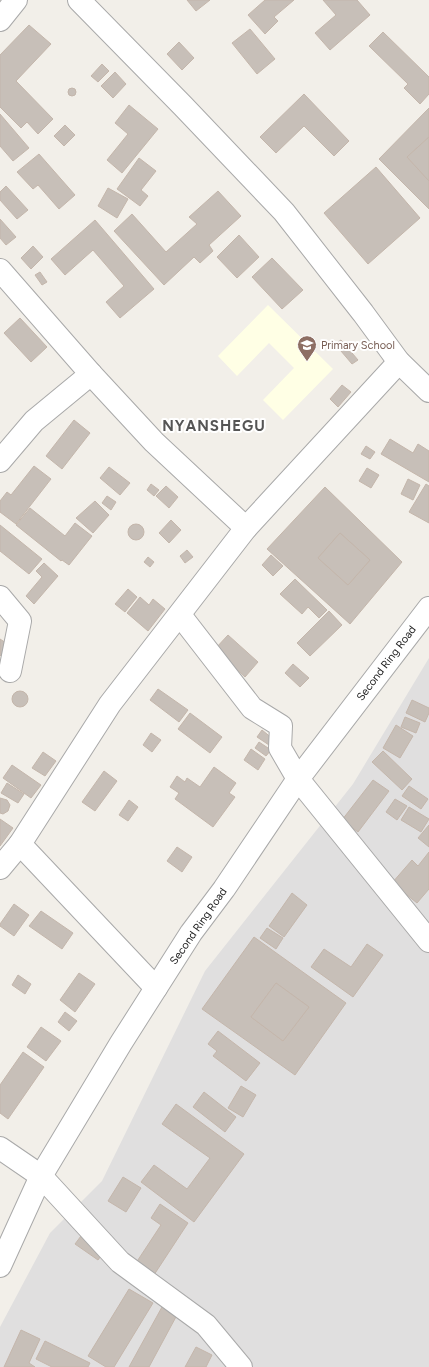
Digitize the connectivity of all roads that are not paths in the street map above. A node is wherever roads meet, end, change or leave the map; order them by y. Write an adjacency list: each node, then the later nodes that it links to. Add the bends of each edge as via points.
1 (16, 0): 3 (street)
2 (79, 0): 5 (street, via 284,212)
3 (0, 20)
4 (0, 270): 6 (street)
5 (399, 362): 7 (street); 9 (street)
6 (91, 374): 8 (street, via 34,421); 9 (street, via 154,442)
7 (429, 391)
8 (0, 461)
9 (246, 528): 12 (street)
10 (0, 597): 13 (street, via 20,621)
11 (429, 608): 14 (street, Second Ring Road)
12 (180, 615): 14 (street, via 252,708 281,726 280,748); 15 (street, via 110,704)
13 (10, 671)
14 (298, 779): 17 (street); 18 (street, Second Ring Road)
15 (20, 844): 16 (street); 18 (street)
16 (0, 868)
17 (429, 941)
18 (156, 988): 20 (street, Second Ring Road)
19 (0, 1148): 20 (street)
20 (42, 1176): 21 (street, Second Ring Road); 22 (street, via 120,1262 206,1325)
21 (0, 1266)
22 (241, 1367)

